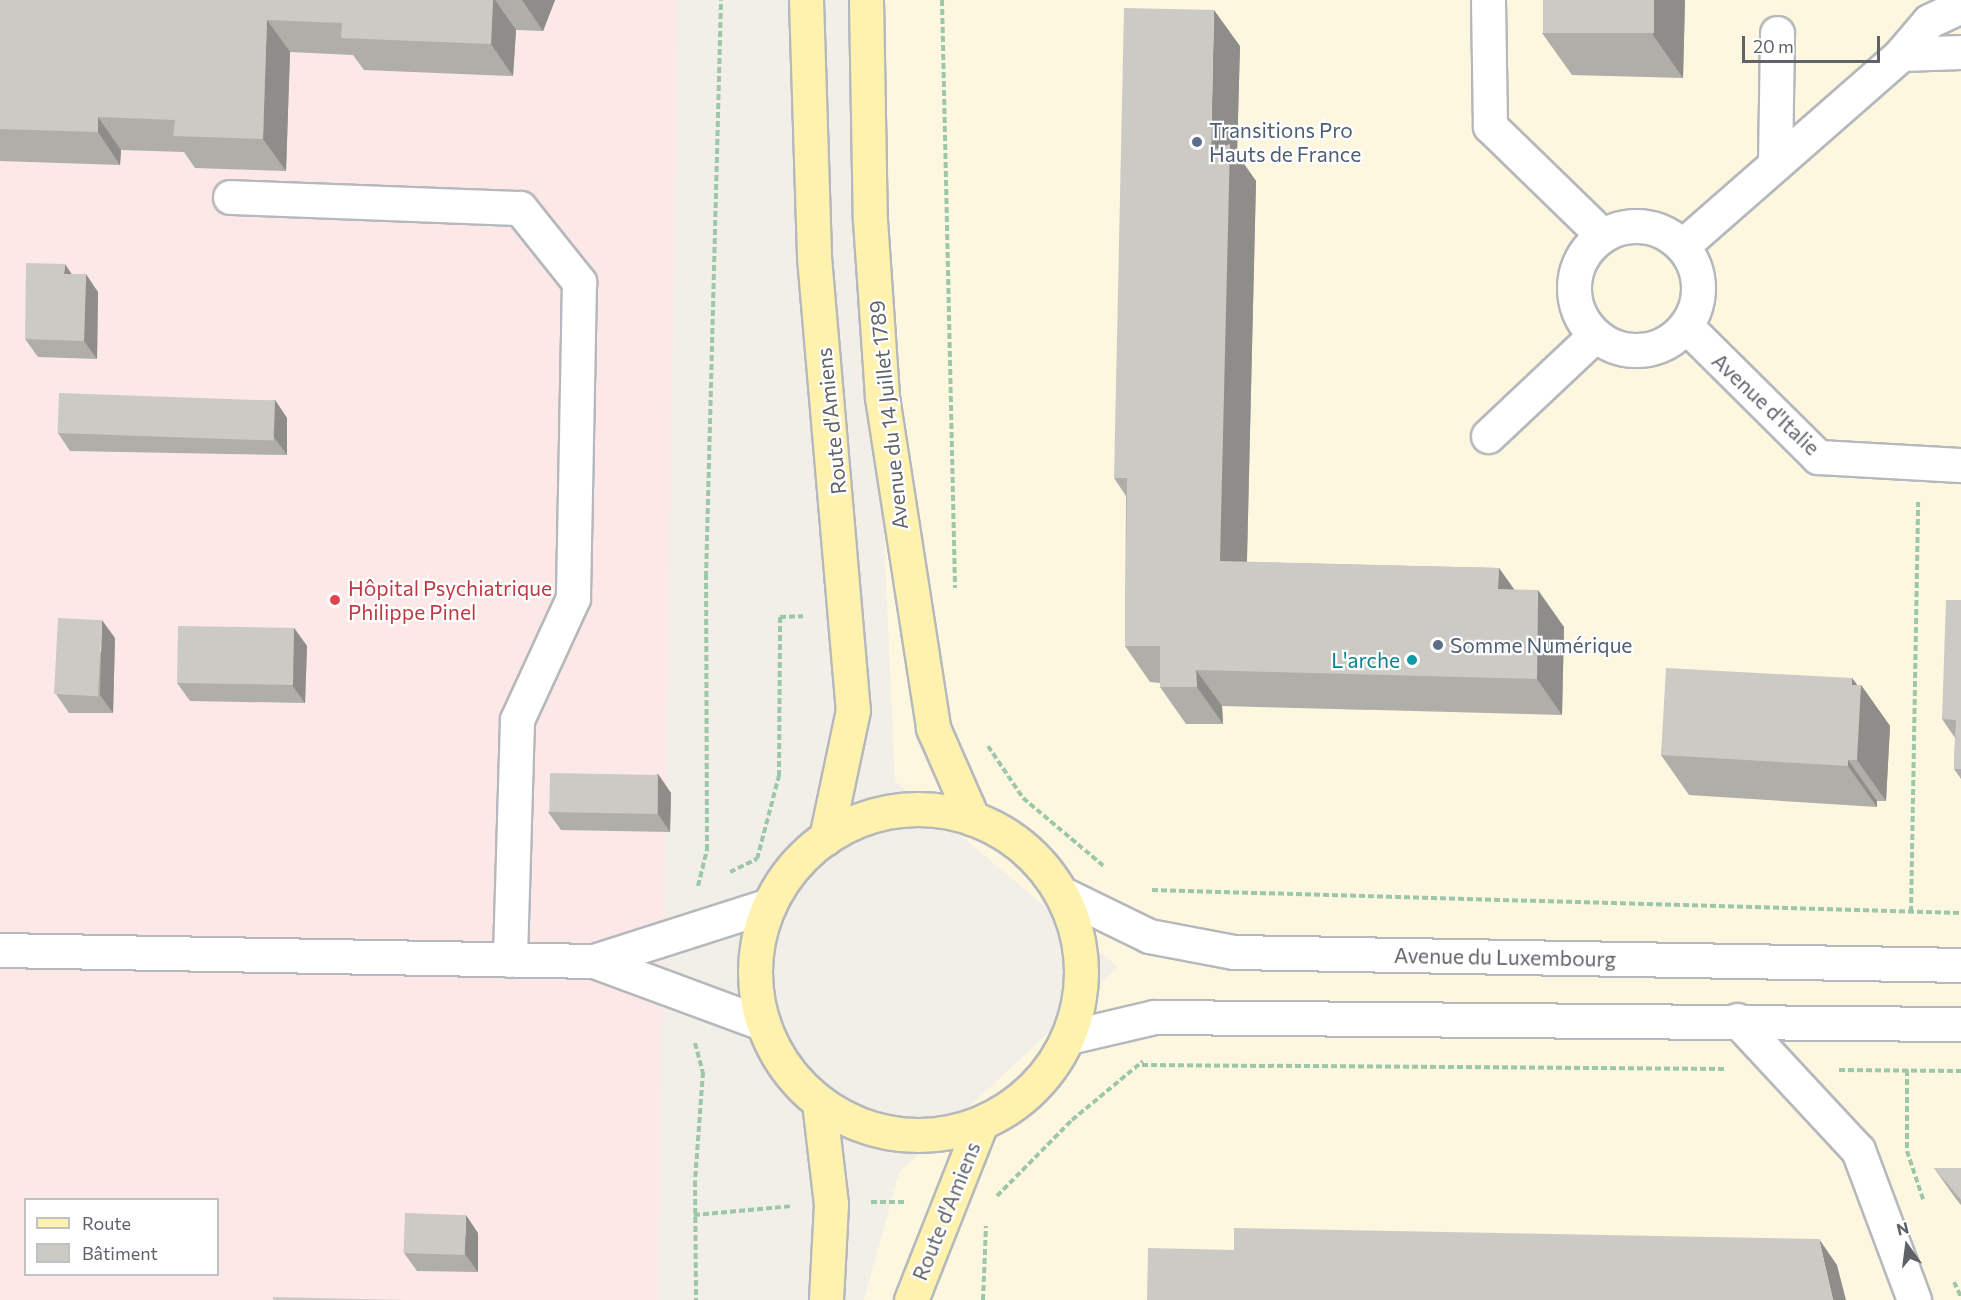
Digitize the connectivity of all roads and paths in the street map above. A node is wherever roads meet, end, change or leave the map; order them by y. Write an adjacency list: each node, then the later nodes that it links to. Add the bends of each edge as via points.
1 (721, 0): 27 (path, via 706,578 707,850)
2 (806, 0): 20 (main road, Route d'Amiens, via 814,256)
3 (866, 0): 19 (main road, Avenue du 14 Juillet 1789, via 870,220 882,397)
4 (942, 0): 19 (path, via 956,599)
5 (1488, 0): 12 (street, via 1490,126)
6 (1961, 6): 9 (street, via 1929,21)
7 (1777, 33): 10 (street)
8 (1961, 52): 9 (street)
9 (1900, 54): 10 (street)
10 (1775, 164): 13 (street)
11 (230, 197): 35 (street, via 520,208 579,282 573,598 518,720)
12 (1602, 235): 13 (street, via 1636,225 1669,235); 15 (street, via 1580,259 1573,291 1576,308)
13 (1682, 246): 14 (street, via 1697,279)
14 (1688, 328): 15 (street, via 1666,343 1629,350); 17 (street, Avenue d'Italie, via 1818,457)
15 (1595, 335): 16 (street)
16 (1488, 436)
17 (1919, 462): 18 (street, Avenue d'Italie); 31 (path)
18 (1961, 465)
19 (911, 604): 22 (main road, Avenue du 14 Juillet 1789, via 933,728)
20 (846, 613): 23 (main road, Route d'Amiens, via 853,710); 25 (path, via 780,617 779,776 757,860)
21 (986, 742): 24 (path, via 1023,798)
22 (974, 819): 23 (main road, via 936,810 897,811 860,820); 29 (main road, via 1016,842)
23 (826, 838): 30 (main road, via 793,868)
24 (1115, 875)
25 (718, 878)
26 (708, 882): 27 (path)
27 (698, 887): 33 (path)
28 (1145, 890): 31 (path)
29 (1061, 893): 37 (street, Avenue du Luxembourg, via 1149,936 1234,952); 42 (main road, via 1078,939 1081,979)
30 (770, 905): 33 (street); 40 (main road, via 757,944 755,984)
31 (1911, 912): 32 (path)
32 (1961, 913)
33 (687, 930): 36 (street)
34 (0, 950): 35 (street)
35 (510, 960): 36 (street)
36 (594, 961): 38 (street)
37 (1961, 965)
38 (682, 992): 40 (street); 54 (path, via 703,1072 695,1181)
39 (1737, 1020): 41 (street); 42 (street, via 1154,1017); 43 (street)
40 (762, 1023): 46 (main road, via 775,1053)
41 (1961, 1024)
42 (1069, 1037): 47 (main road, via 1048,1073 1017,1102)
43 (1784, 1070): 44 (path); 48 (path, via 1142,1065 1072,1120); 53 (street, via 1857,1150)
44 (1908, 1070): 45 (path); 49 (path, via 1907,1151)
45 (1961, 1071)
46 (819, 1102): 47 (main road, via 869,1129 926,1136); 55 (main road, via 831,1204)
47 (981, 1123): 56 (main road, Route d'Amiens)
48 (995, 1198)
49 (1925, 1205)
50 (987, 1218): 57 (path)
51 (1952, 1278): 52 (path)
52 (1961, 1297)
53 (1914, 1298)
54 (696, 1300)
55 (825, 1300)
56 (911, 1300)
57 (983, 1300)

